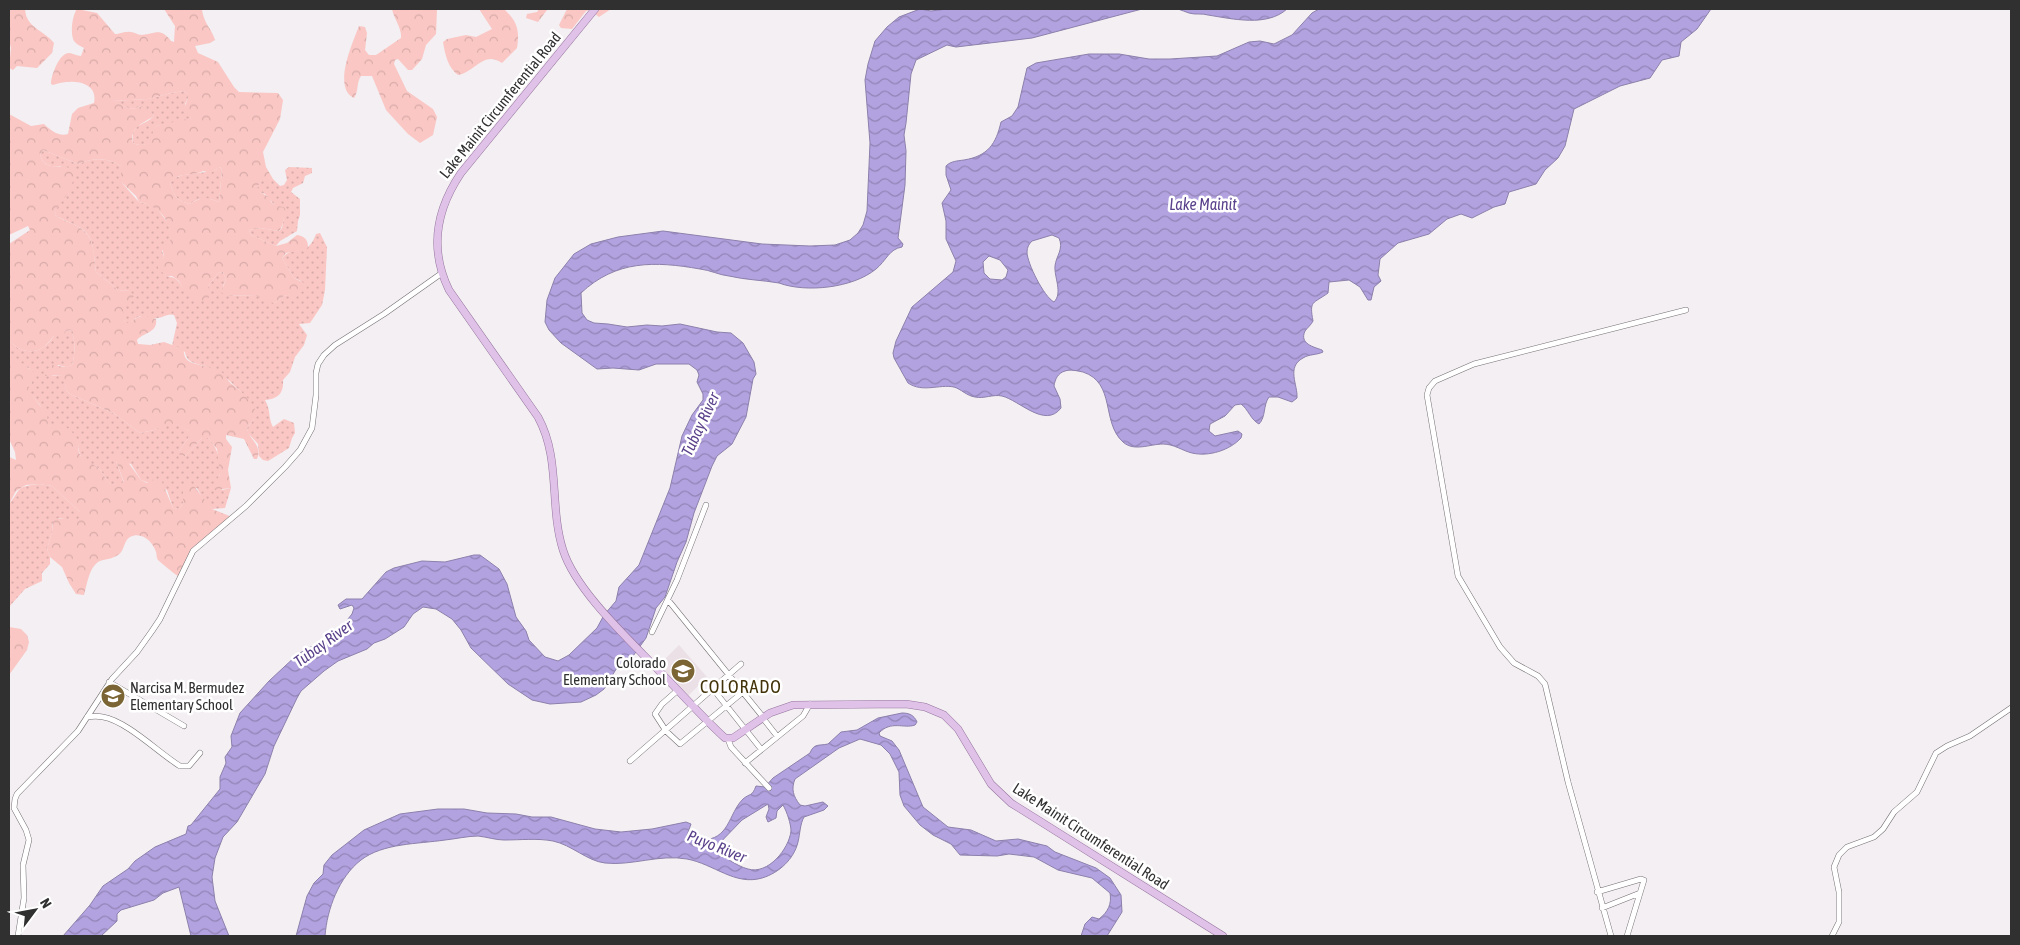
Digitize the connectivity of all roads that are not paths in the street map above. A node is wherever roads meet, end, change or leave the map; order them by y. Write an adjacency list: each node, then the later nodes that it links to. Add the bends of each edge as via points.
1 (595, 9): 2 (main road, Lake Mainit Circumferential Road, via 447,194 438,234)
2 (442, 273): 9 (street, via 324,355 316,373 314,416 307,440 246,506 193,551 160,619 137,652); 10 (main road, Lake Mainit Circumferential Road, via 454,298 546,433 560,543 573,574)
3 (1686, 310): 30 (street, via 1474,364 1435,381 1429,388 1458,576 1500,647 1514,663 1538,676 1545,684)
4 (706, 505): 5 (street)
5 (668, 600): 6 (street); 8 (street)
6 (652, 632)
7 (741, 664): 8 (street)
8 (729, 675): 11 (street); 12 (street)
9 (109, 682): 17 (street); 20 (street)
10 (678, 690): 15 (main road, Lake Mainit Circumferential Road); 22 (street, via 655,711)
11 (713, 690): 14 (street); 15 (street)
12 (742, 692): 14 (street); 18 (street)
13 (810, 704): 18 (main road, Lake Mainit Circumferential Road, via 784,707); 23 (street, via 803,716); 34 (main road, Lake Mainit Circumferential Road, via 906,704 939,712 963,735 992,784 1005,798)
14 (726, 705): 19 (street); 21 (street)
15 (694, 706): 19 (main road, Lake Mainit Circumferential Road); 22 (street)
16 (2011, 708): 37 (street, via 1970,736 1936,753 1917,792 1894,812 1883,829 1874,837 1847,847 1839,855 1834,867 1839,922)
17 (87, 717): 26 (street, via 115,721 180,766 188,766); 33 (street, via 64,747 15,799 14,808 29,840 23,865 24,898)
18 (763, 717): 21 (main road, Lake Mainit Circumferential Road); 23 (street)
19 (708, 721): 22 (street, via 680,744); 24 (main road, Lake Mainit Circumferential Road)
20 (184, 726)
21 (746, 729): 24 (main road, Lake Mainit Circumferential Road); 25 (street)
22 (666, 731): 27 (street)
23 (777, 736): 25 (street)
24 (728, 739): 28 (street, via 730,747)
25 (762, 749): 28 (street)
26 (200, 753)
27 (630, 761)
28 (745, 763): 29 (street)
29 (769, 788)
30 (1597, 892): 31 (street, via 1642,879); 32 (street)
31 (1640, 894): 32 (street); 36 (street)
32 (1602, 908): 35 (street)
33 (18, 936)
34 (1223, 936)
35 (1611, 936)
36 (1627, 936)
37 (1832, 936)

